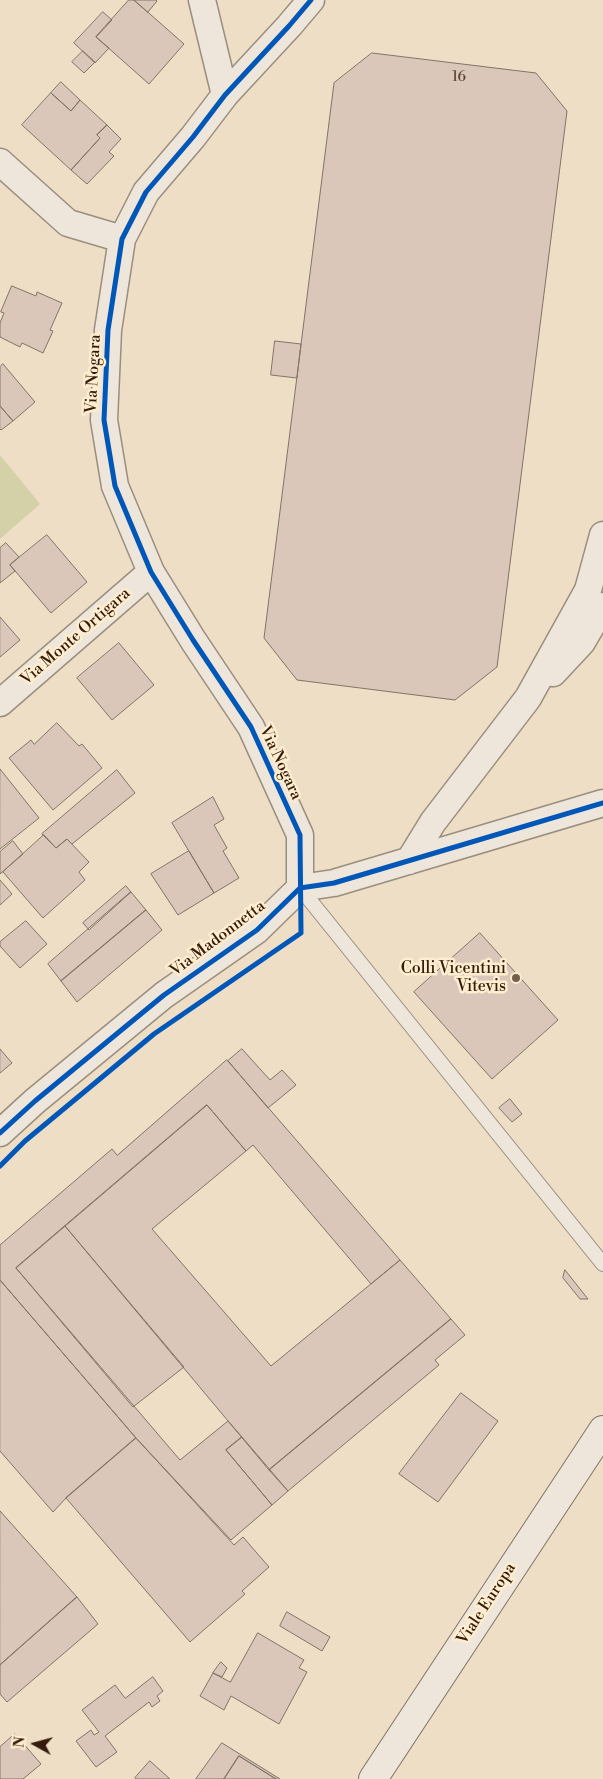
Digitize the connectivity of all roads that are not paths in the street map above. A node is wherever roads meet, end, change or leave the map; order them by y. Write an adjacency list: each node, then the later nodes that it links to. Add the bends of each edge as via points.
1 (202, 0): 3 (street)
2 (311, 0): 3 (street, Via Nogara)
3 (225, 95): 5 (street, Via Nogara, via 146,192)
4 (0, 162): 5 (street, via 68,222)
5 (122, 239): 7 (street, Via Nogara, via 108,330 104,420 115,486)
6 (603, 535): 9 (street, via 588,590)
7 (151, 572): 10 (street, Via Monte Ortigara); 13 (street, Via Nogara, via 251,727 300,836)
8 (603, 606): 9 (street, via 582,642)
9 (528, 698): 12 (street, via 433,822)
10 (0, 703)
11 (603, 803): 12 (street)
12 (409, 860): 13 (street, via 334,883)
13 (300, 888): 14 (street, Via Madonnetta, via 257,930 164,996); 15 (lane)
14 (0, 1133)
15 (603, 1264)
16 (603, 1430): 17 (main road, Viale Europa)
17 (373, 1779)

